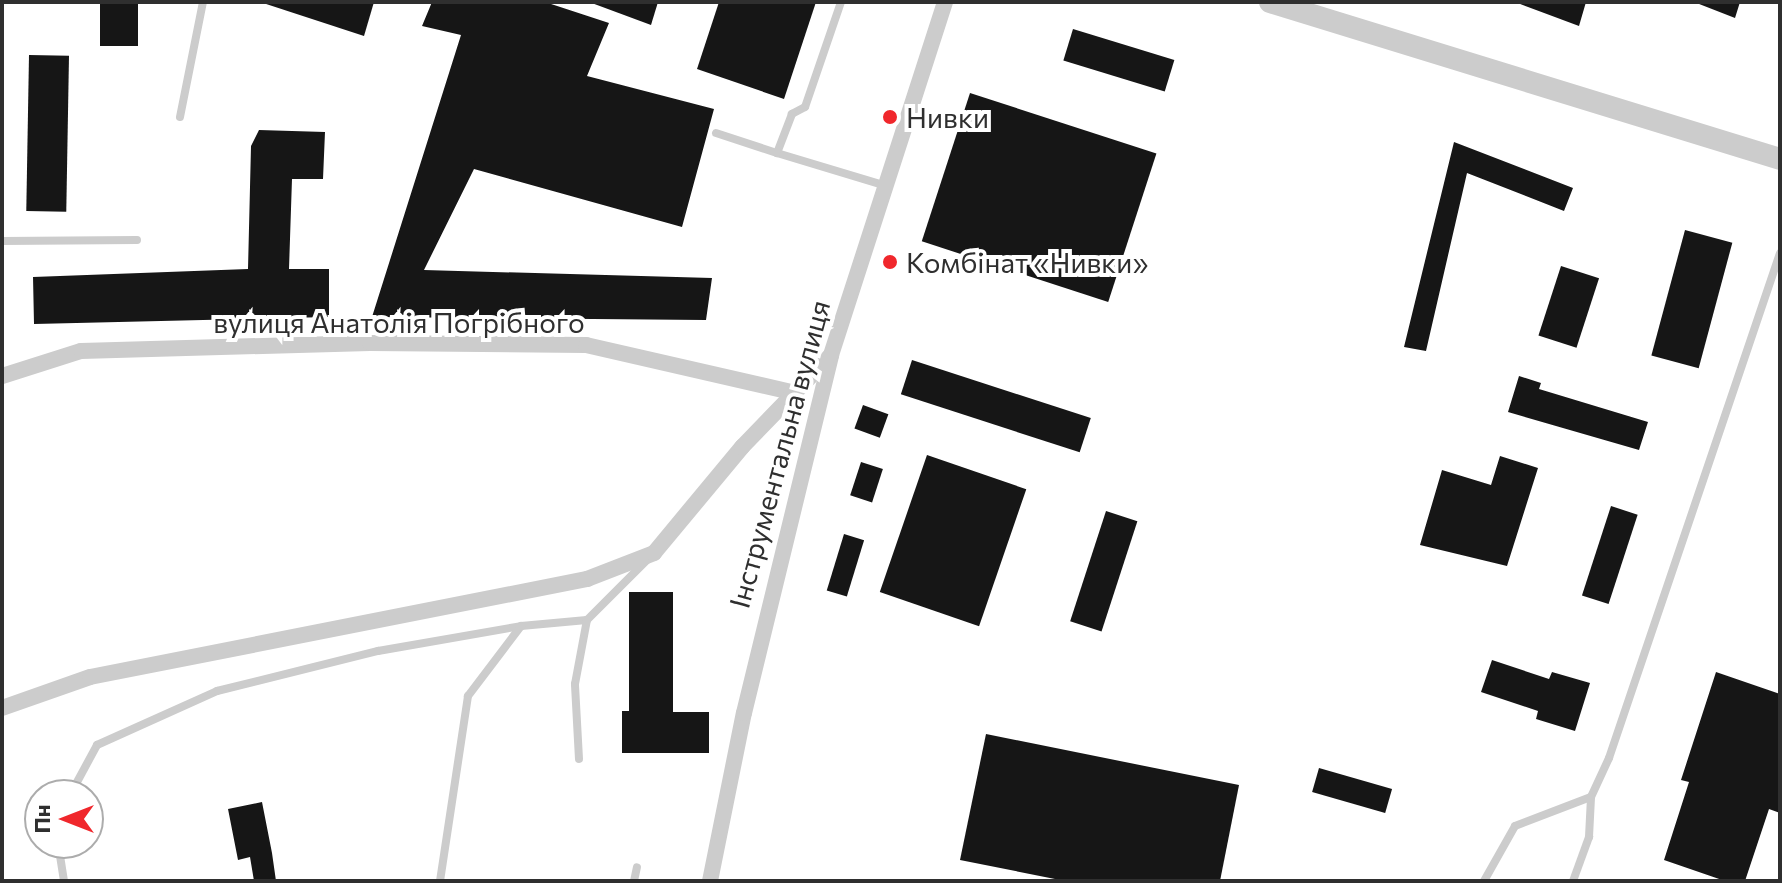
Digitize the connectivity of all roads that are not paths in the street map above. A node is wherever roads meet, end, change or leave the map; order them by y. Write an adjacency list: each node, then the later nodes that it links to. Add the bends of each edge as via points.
1 (203, 2): 5 (lane)
2 (841, 2): 7 (lane, via 805,107 792,114)
3 (945, 2): 9 (street, Інструментальна вулиця)
4 (1270, 2): 8 (street)
5 (180, 117)
6 (716, 133): 7 (lane)
7 (777, 153): 9 (lane)
8 (1780, 159)
9 (887, 187): 13 (street, Інструментальна вулиця)
10 (137, 240): 11 (lane)
11 (2, 241)
12 (1780, 253): 22 (lane, via 1609,758)
13 (831, 355): 15 (street); 28 (street, Інструментальна вулиця, via 744,713)
14 (2, 376): 15 (street, вулиця Анатолія Погрібного, via 81,351 370,343 586,345)
15 (795, 393): 16 (street)
16 (654, 553): 17 (lane); 19 (street, via 587,579 90,677)
17 (587, 620): 18 (lane); 20 (lane, via 575,684)
18 (521, 626): 21 (lane, via 378,651 217,691 97,745); 26 (lane, via 468,696)
19 (2, 708)
20 (579, 759)
21 (79, 779)
22 (1591, 797): 29 (lane, via 1515,826); 30 (lane, via 1589,837)
23 (61, 859): 25 (lane)
24 (637, 867): 27 (lane)
25 (64, 881)
26 (440, 881)
27 (634, 881)
28 (710, 881)
29 (1484, 881)
30 (1573, 881)

